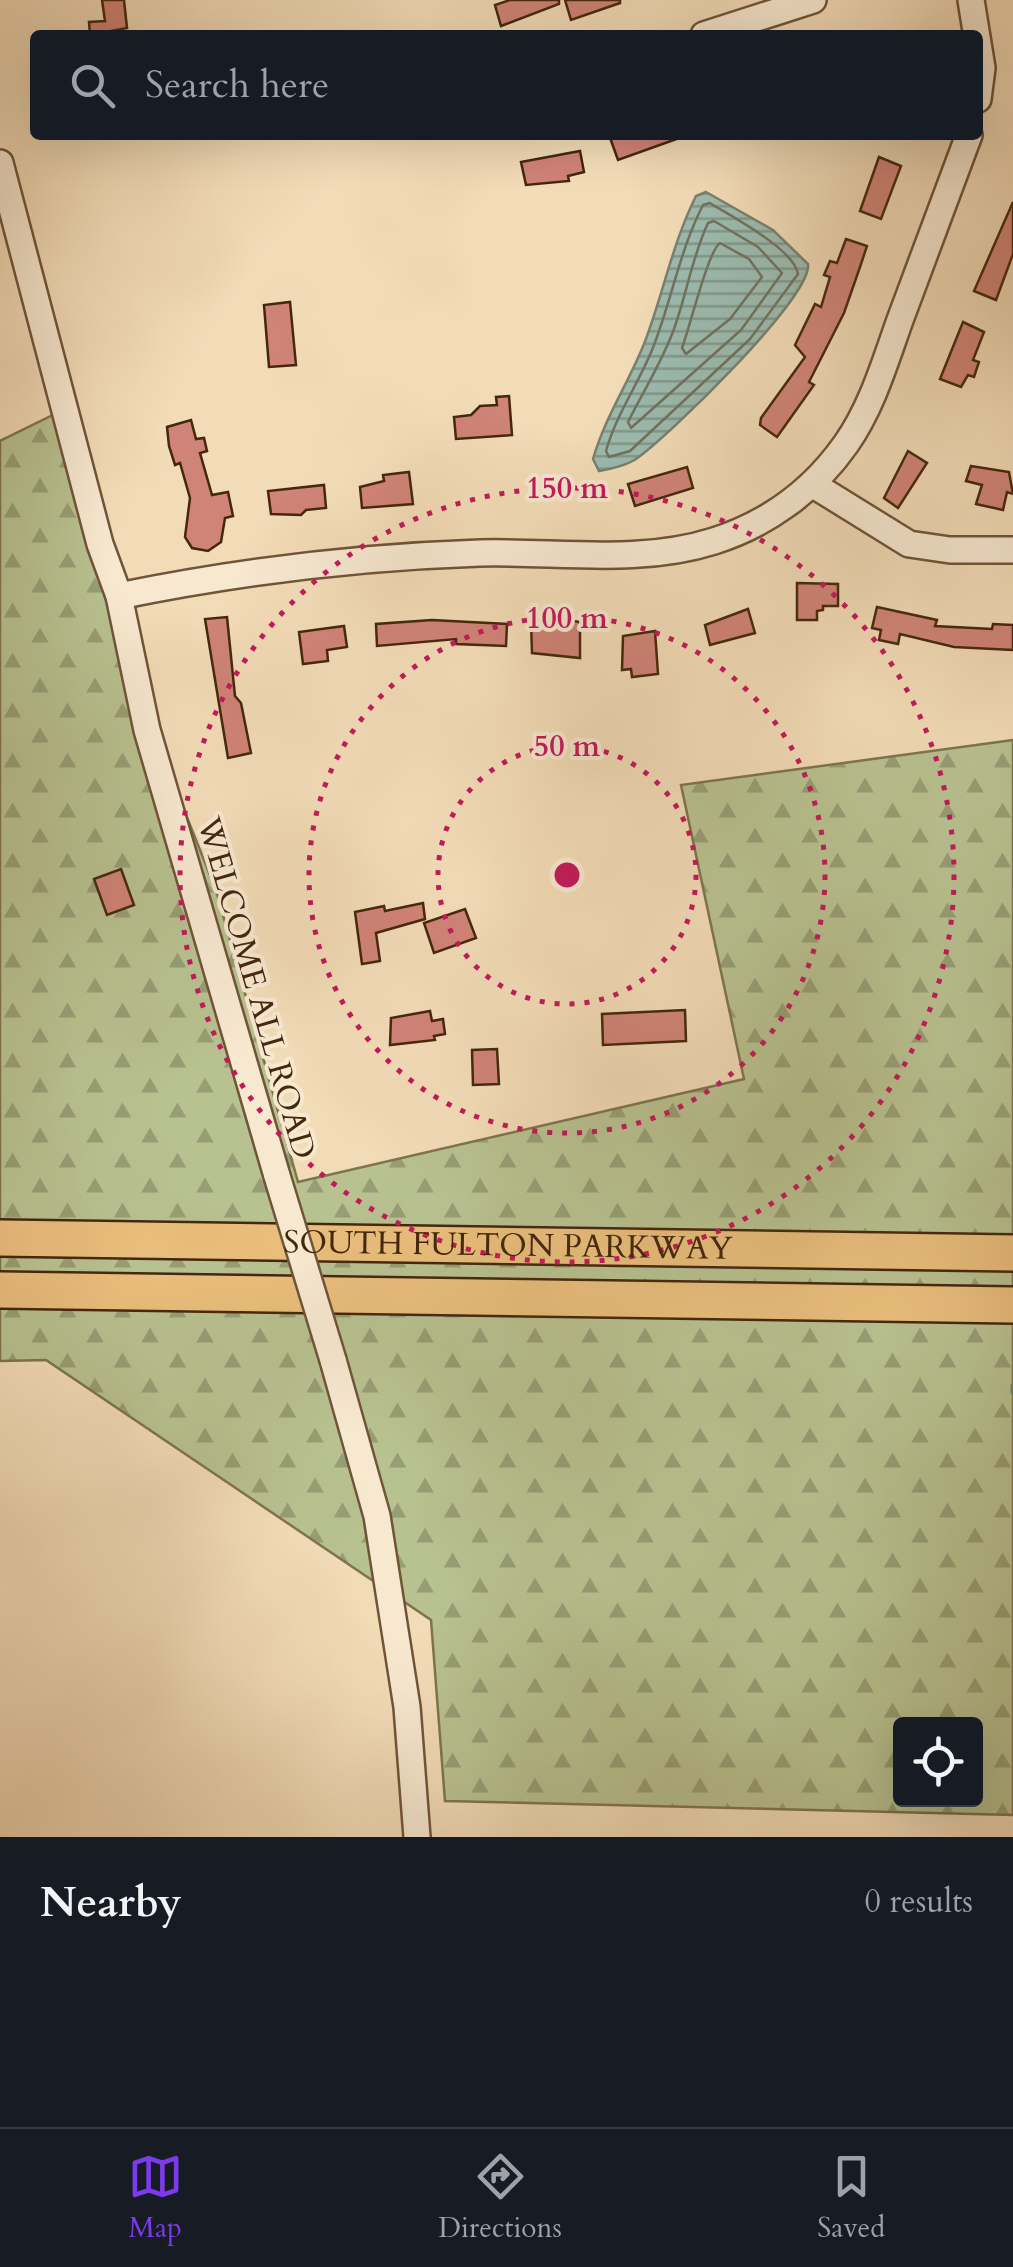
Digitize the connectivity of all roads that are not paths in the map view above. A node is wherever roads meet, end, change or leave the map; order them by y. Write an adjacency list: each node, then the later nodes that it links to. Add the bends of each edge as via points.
1 (813, 0): 3 (street)
2 (972, 0): 4 (street)
3 (720, 30)
4 (976, 30)
5 (967, 140): 7 (street, via 872,397 846,444)
6 (0, 162): 9 (street, WELCOME ALL ROAD)
7 (812, 484): 8 (street, via 909,544); 9 (street, via 740,531 690,547 394,559)
8 (1013, 550)
9 (119, 596): 14 (street, WELCOME ALL ROAD, bridge, via 148,730 377,1516 407,1706)
10 (0, 1238): 11 (highway, SOUTH FULTON PARKWAY)
11 (1013, 1253)
12 (0, 1290): 13 (highway, SOUTH FULTON PARKWAY)
13 (1013, 1304)
14 (417, 1837)

